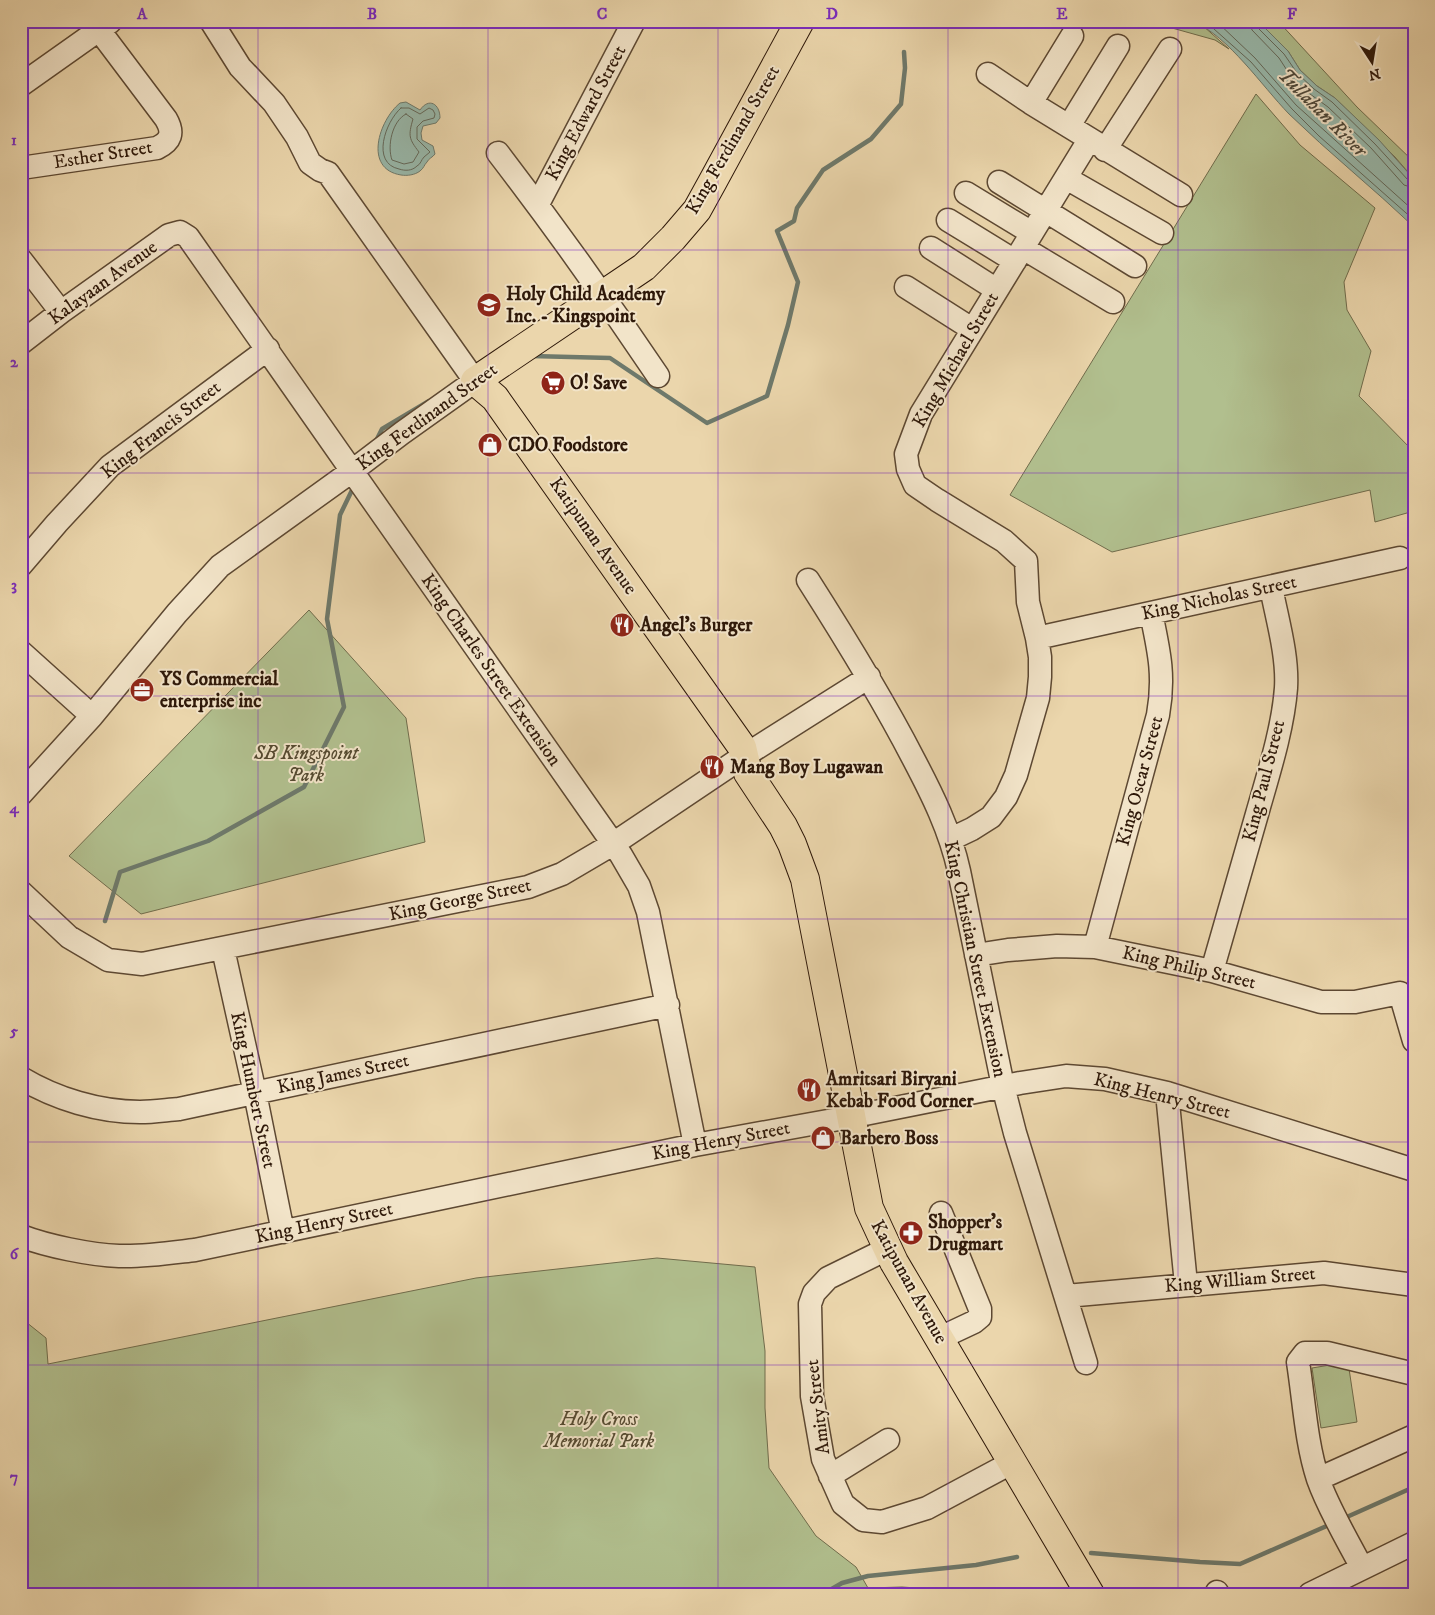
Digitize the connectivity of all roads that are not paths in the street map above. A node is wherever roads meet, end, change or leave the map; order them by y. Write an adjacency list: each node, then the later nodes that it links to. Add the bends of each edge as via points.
1 (211, 21): 37 (street, Katipunan Avenue, via 240,67 268,94 310,162 328,173)
2 (634, 21): 19 (street, King Edward Street)
3 (800, 21): 30 (main road, King Ferdinand Street, via 697,210 644,267)
4 (105, 26): 9 (street); 14 (street, Esther Street, via 166,119 170,135 165,144)
5 (1072, 36): 10 (street)
6 (1118, 46): 11 (street)
7 (1170, 49): 12 (street, King Michael Street)
8 (988, 74): 10 (street)
9 (21, 85)
10 (1031, 103): 11 (street)
11 (1069, 126): 12 (street)
12 (1097, 145): 15 (street, King Michael Street); 18 (street)
13 (498, 153): 19 (street)
14 (21, 168)
15 (1066, 178): 20 (street, King Michael Street); 22 (street)
16 (999, 182): 20 (street)
17 (966, 193): 24 (street)
18 (1181, 195)
19 (538, 204): 30 (street)
20 (1046, 211): 24 (street, King Michael Street); 27 (street)
21 (948, 220): 24 (street)
22 (1162, 233)
23 (188, 238): 32 (street, Kalayaan Avenue, via 180,232 169,235); 35 (street, King Charles Street Extension)
24 (1023, 247): 29 (street, King Michael Street); 31 (street)
25 (931, 248): 29 (street)
26 (21, 260): 32 (street)
27 (1136, 266)
28 (906, 287): 33 (street)
29 (997, 290): 33 (street, King Michael Street)
30 (603, 295): 36 (street); 37 (main road, King Ferdinand Street)
31 (1113, 302)
32 (61, 312): 34 (street, Kalayaan Avenue)
33 (972, 329): 44 (street, King Michael Street, via 921,414 906,454 908,469 915,485 1004,541 1026,562 1028,602)
34 (21, 343)
35 (268, 349): 38 (street, King Charles Street Extension); 40 (street, King Francis Street, via 110,466)
36 (658, 376)
37 (475, 381): 38 (street, King Ferdinand Street); 48 (main road, Katipunan Avenue, via 484,404 727,757)
38 (352, 472): 47 (street, King Ferdinand Street, via 220,566); 51 (street, King Charles Street Extension)
39 (1400, 558): 42 (street, King Nicholas Street)
40 (21, 564)
41 (808, 580): 46 (street, King Christian Street Extension)
42 (1271, 587): 43 (street, King Nicholas Street); 56 (street, King Paul Street, via 1285,666 1283,707 1270,770)
43 (1151, 613): 44 (street, King Nicholas Street); 53 (street, King Oscar Street, via 1162,680 1158,715)
44 (1037, 638): 50 (street, King Michael Street, via 1038,698 1006,797 991,817)
45 (21, 652): 47 (street)
46 (869, 677): 48 (street, King George Street); 50 (street, King Christian Street Extension)
47 (92, 716): 49 (street, King Ferdinand Street)
48 (742, 764): 51 (street, King George Street); 63 (main road, Katipunan Avenue, via 783,826 804,879)
49 (21, 794)
50 (951, 839): 55 (street, King Christian Street Extension)
51 (613, 844): 54 (street, King George Street, via 562,874 528,887); 57 (street, King Charles Street Extension, via 639,886 648,912)
52 (21, 892): 54 (street, King George Street, via 69,937 108,960 142,964)
53 (1095, 946): 55 (street, King Philip Street, via 1057,946); 56 (street, King Philip Street)
54 (222, 949): 61 (street, King Humbert Street)
55 (976, 955): 60 (street, King Christian Street Extension)
56 (1212, 972): 58 (street, King Philip Street, via 1321,1002 1354,1002 1400,993)
57 (668, 1005): 61 (street, King James Street); 64 (street, King Charles Street Extension)
58 (1414, 1041)
59 (21, 1078): 61 (street, King James Street, via 90,1107 139,1112 179,1109)
60 (1003, 1086): 62 (street, King Henry Street, via 1087,1076); 63 (street, King Henry Street); 72 (street, King Christian Street Extension)
61 (255, 1093): 67 (street, King Humbert Street)
62 (1167, 1093): 65 (street, King Henry Street); 70 (street)
63 (850, 1117): 64 (street, King Henry Street); 69 (main road, Katipunan Avenue, via 869,1208)
64 (695, 1145): 67 (street, King Henry Street)
65 (1412, 1164)
66 (941, 1213): 73 (street, via 980,1309 980,1318)
67 (283, 1232): 68 (street, King Henry Street, via 195,1250 118,1256 74,1250)
68 (21, 1236)
69 (887, 1249): 73 (main road, Katipunan Avenue); 79 (street, Amity Street, via 828,1278 810,1304 812,1396 822,1459)
70 (1186, 1284): 71 (street, King William Street, via 1324,1273); 72 (street, King William Street)
71 (1414, 1285)
72 (1066, 1296): 74 (street, King Christian Street Extension)
73 (940, 1338): 78 (main road, Katipunan Avenue)
74 (1086, 1363)
75 (1414, 1374): 80 (street, via 1327,1353 1306,1353 1298,1362)
76 (1414, 1436): 80 (street)
77 (888, 1440): 79 (street)
78 (1013, 1462): 79 (street, Amity Street, via 927,1508 882,1522 863,1520 843,1504); 83 (main road, Katipunan Avenue)
79 (830, 1476)
80 (1318, 1479): 82 (street)
81 (1414, 1544): 82 (street)
82 (1362, 1568): 84 (street)
83 (1090, 1594)
84 (1310, 1594)

